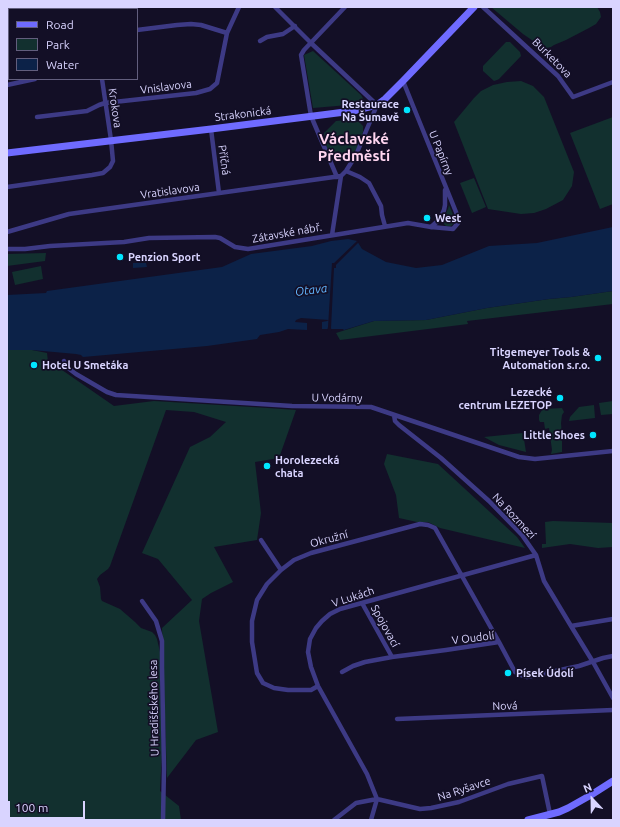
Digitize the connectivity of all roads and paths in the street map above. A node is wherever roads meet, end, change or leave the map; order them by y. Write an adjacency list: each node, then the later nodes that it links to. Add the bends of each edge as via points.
1 (239, 7): 8 (street, Vnislavova)
2 (275, 7): 6 (street)
3 (345, 7): 10 (street)
4 (474, 7): 13 (main road)
5 (483, 7): 14 (street, Burketova, via 558,76 573,96)
6 (295, 26): 9 (street, via 283,34); 10 (street)
7 (138, 30): 8 (street, via 192,24)
8 (228, 33): 16 (street, Vnislavova, via 217,83 210,89 196,93)
9 (260, 41)
10 (311, 43): 17 (street); 18 (street, via 302,52 301,59)
11 (30, 80): 15 (street)
12 (102, 80): 16 (street, Krokova)
13 (403, 81): 17 (main road); 26 (street, U Papírny)
14 (613, 82)
15 (7, 85)
16 (105, 103): 19 (street, Vnislavova, via 87,110); 21 (street, Krokova)
17 (377, 105): 18 (main road, Strakonická); 23 (street, via 356,155)
18 (311, 116): 20 (main road, Strakonická); 24 (street)
19 (37, 117)
20 (211, 129): 21 (main road, Strakonická); 27 (street, Příčná)
21 (111, 140): 22 (main road, Strakonická); 25 (street, via 113,161 103,173)
22 (7, 152)
23 (346, 171): 24 (street); 28 (street, via 369,183 381,206)
24 (339, 176): 27 (street, Vratislavova); 32 (street)
25 (7, 187)
26 (445, 187): 29 (street, via 446,205 440,219); 30 (street, U Papírny, via 458,217 458,223)
27 (220, 193): 31 (street, Vratislavova, via 69,214)
28 (385, 226): 29 (street, Zátavské nábř., via 408,223); 32 (street, Zátavské nábř.)
29 (431, 227): 30 (street, Zátavské nábř.)
30 (453, 229)
31 (7, 232)
32 (332, 235): 33 (street, Zátavské nábř., via 248,249 235,247 216,237 149,238 124,242)
33 (7, 249)
34 (64, 361): 35 (street, U Vodárny, via 76,374 116,395 287,406 371,407)
35 (394, 415): 36 (street, U Vodárny, via 530,459); 38 (street, Na Rozmezí, via 399,425 489,501 522,535)
36 (613, 451)
37 (261, 540): 39 (street)
38 (536, 555): 40 (street, V Lukách); 44 (street, Na Rozmezí, via 544,581)
39 (281, 570): 40 (street, Okružní, via 294,560 311,553 428,524 435,528); 50 (street, Okružní, via 267,584 255,607 252,642 257,673 263,683 274,688 311,690)
40 (462, 575): 42 (street, V Lukách); 45 (street, Okružní)
41 (142, 601): 57 (street, U Hradišťského lesa, via 156,621 162,641)
42 (362, 603): 47 (street, Spojovací); 50 (street, V Lukách, via 330,614 322,620 310,639 308,652)
43 (613, 619): 44 (street)
44 (571, 626): 48 (street, Na Rozmezí)
45 (499, 642): 47 (street, V Oudolí); 48 (street, V Oudolí, via 515,672 527,677)
46 (613, 656): 48 (street, V Oudolí)
47 (392, 657): 49 (street, V Oudolí, via 365,662)
48 (593, 662): 51 (street, Na Rozmezí)
49 (342, 672)
50 (318, 686): 55 (street, V Lukách, via 367,774)
51 (613, 698)
52 (613, 710): 53 (street, Nová)
53 (397, 719)
54 (613, 781): 56 (main road, via 568,808)
55 (377, 799): 56 (street, Na Ryšavce, via 420,809 431,808 542,776); 58 (street, Na Ryšavce, via 356,804); 59 (street)
56 (550, 814): 60 (main road)
57 (163, 820)
58 (334, 820)
59 (371, 820)
60 (528, 820)

